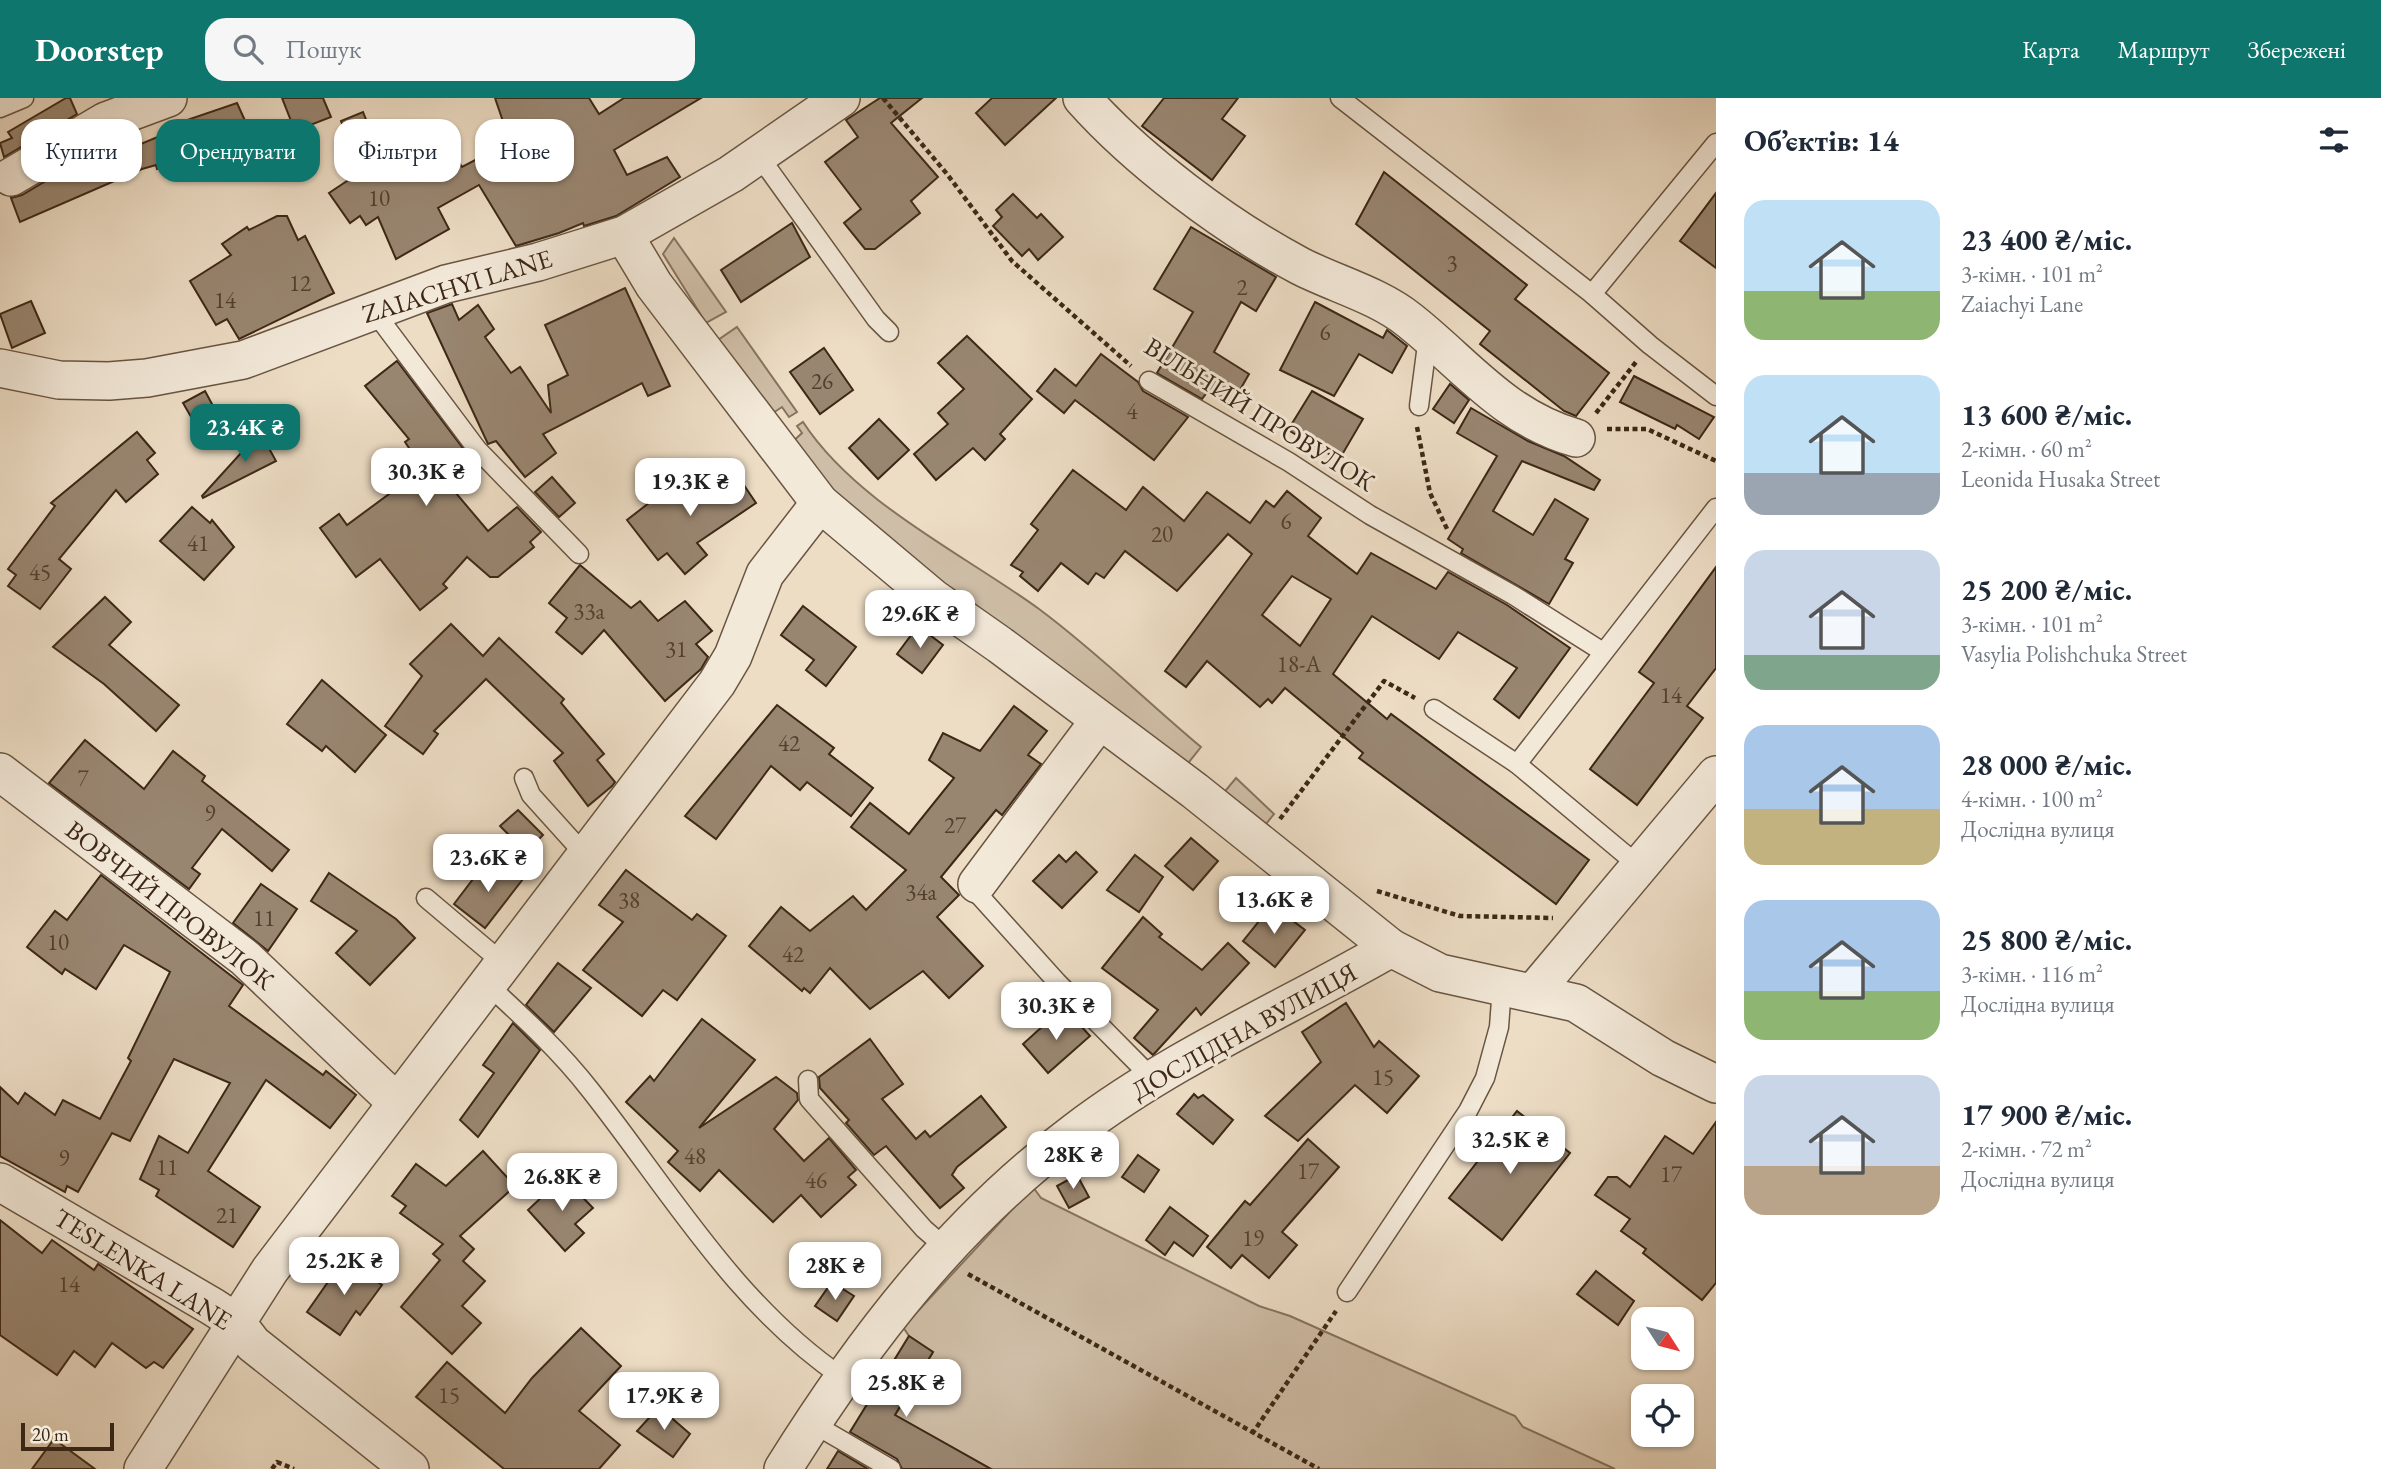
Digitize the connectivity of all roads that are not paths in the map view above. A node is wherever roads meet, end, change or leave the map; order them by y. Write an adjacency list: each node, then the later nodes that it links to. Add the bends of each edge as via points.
1 (24, 98): 6 (lane)
2 (168, 98): 7 (street)
3 (841, 98): 9 (street, ZAIACHYI LANE)
4 (1082, 98): 15 (street, via 1172,181 1218,214 1282,256 1395,310)
5 (1340, 98): 12 (lane)
6 (0, 108)
7 (97, 110): 10 (street)
8 (1716, 143): 12 (lane)
9 (759, 156): 11 (street, ZAIACHYI LANE); 14 (lane)
10 (11, 177)
11 (624, 234): 13 (street, ZAIACHYI LANE, via 538,262 446,284); 21 (street, via 654,285)
12 (1592, 294): 18 (lane)
13 (373, 310): 16 (street, ZAIACHYI LANE, via 243,360 147,378 59,380); 23 (lane, via 477,449)
14 (889, 332)
15 (1428, 337): 19 (lane); 20 (street, via 1511,406 1551,431)
16 (0, 368)
17 (1149, 381): 24 (lane, ВІЛЬНИЙ ПРОВУЛОК)
18 (1716, 396)
19 (1419, 406)
20 (1576, 438)
21 (820, 503): 26 (street, via 933,598); 31 (street, via 765,574 726,670)
22 (1716, 508): 24 (lane)
23 (579, 554)
24 (1603, 652): 27 (lane)
25 (1434, 709): 27 (lane)
26 (1099, 722): 33 (street); 35 (street)
27 (1517, 764): 32 (lane)
28 (0, 772): 41 (street, ВОВЧИЙ ПРОВУЛОК, via 245,958)
29 (1716, 775): 32 (street)
30 (524, 778): 31 (lane, via 531,795)
31 (586, 856): 36 (street)
32 (1639, 866): 37 (street)
33 (977, 884): 39 (lane, via 977,893 1021,943)
34 (426, 898): 36 (lane)
35 (1391, 948): 37 (street, via 1440,973); 39 (street, ДОСЛІДНА ВУЛИЦЯ)
36 (495, 974): 41 (street); 46 (lane, via 756,1303 804,1349)
37 (1518, 990): 40 (street, via 1576,1003 1663,1058); 44 (lane, via 1499,1027 1479,1089)
38 (808, 1080): 43 (lane, via 809,1099)
39 (1154, 1080): 43 (street, ДОСЛІДНА ВУЛИЦЯ, via 1043,1156)
40 (1716, 1084)
41 (396, 1102): 45 (street)
42 (0, 1182): 45 (street, TESLENKA LANE)
43 (942, 1252): 46 (street, ДОСЛІДНА ВУЛИЦЯ)
44 (1347, 1293)
45 (236, 1322): 48 (street); 49 (street, TESLENKA LANE, via 253,1344)
46 (842, 1377): 47 (street, ДОСЛІДНА ВУЛИЦЯ)
47 (811, 1423): 50 (street, ДОСЛІДНА ВУЛИЦЯ); 51 (lane)
48 (143, 1469)
49 (410, 1469)
50 (783, 1469)
51 (891, 1469)

